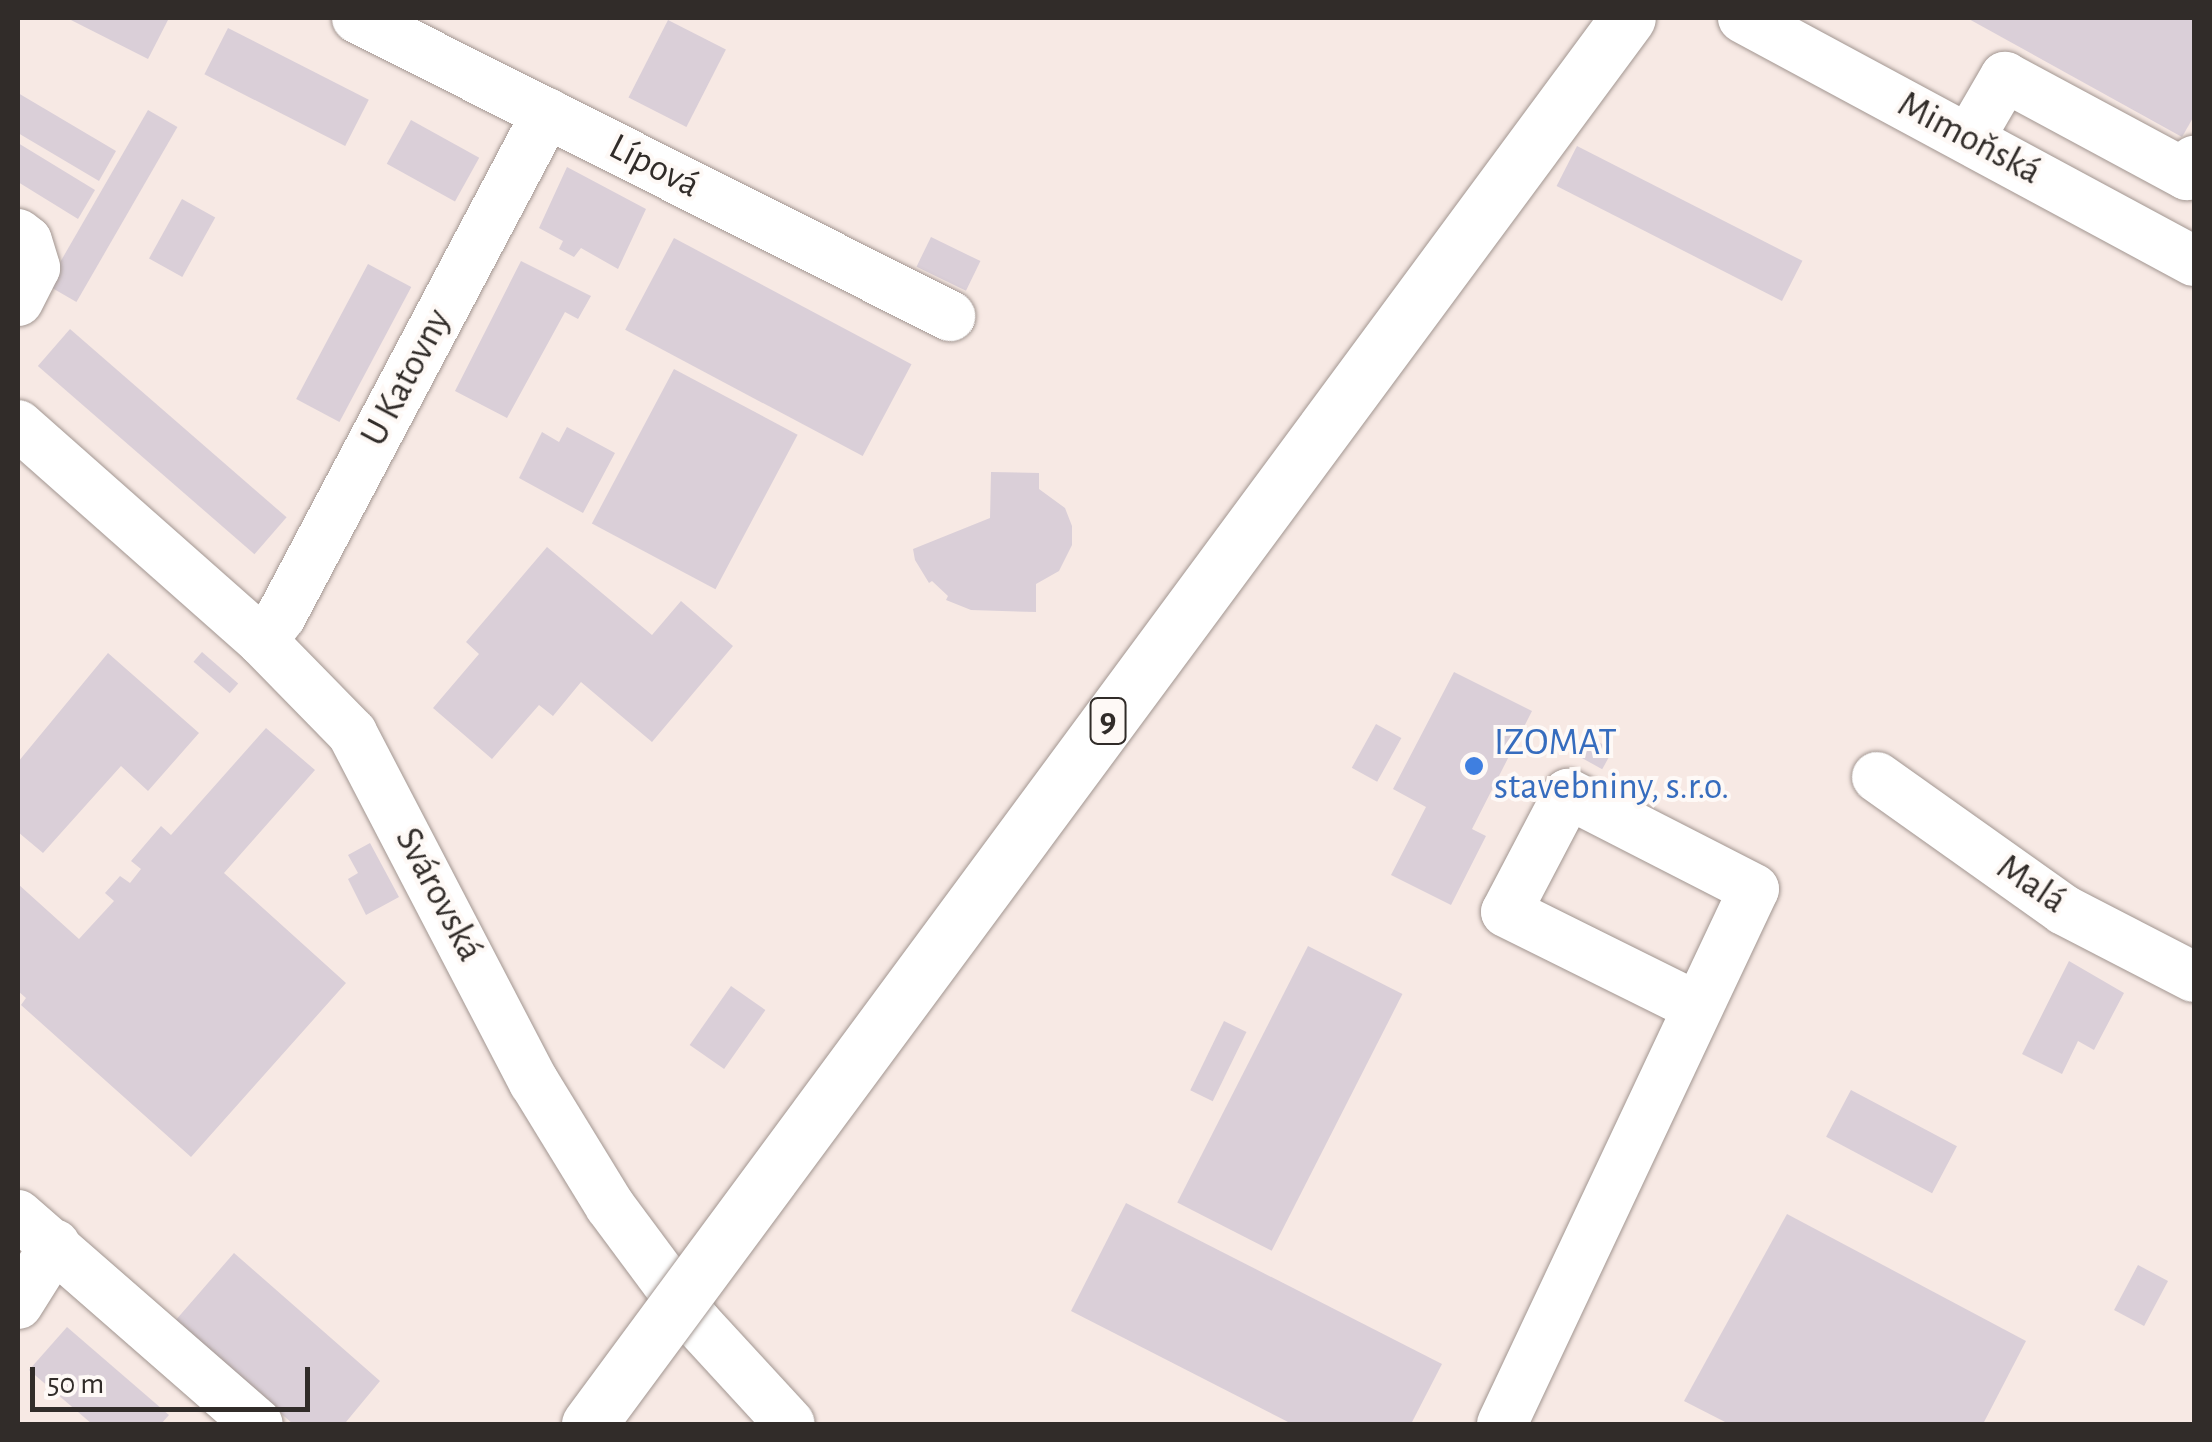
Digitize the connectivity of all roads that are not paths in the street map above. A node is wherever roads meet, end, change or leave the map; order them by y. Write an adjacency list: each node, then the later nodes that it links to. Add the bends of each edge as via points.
1 (358, 18): 4 (street, Lípová)
2 (1628, 18): 19 (main road, 9, bridge)
3 (1742, 18): 5 (street, Mimoňská)
4 (547, 113): 10 (street, Lípová); 12 (street, U Katovny)
5 (1969, 140): 6 (street, via 2004,77 2187,175); 8 (street, Mimoňská)
6 (2194, 161)
7 (18, 234): 9 (street, via 35,268)
8 (2194, 261)
9 (18, 302)
10 (950, 316)
11 (18, 425): 12 (street, Svárovská)
12 (262, 641): 20 (street, Svárovská, via 352,733 534,1082 610,1206 697,1323)
13 (1877, 776): 14 (street, Malá, via 2064,910)
14 (2194, 977)
15 (1696, 1007): 15 (street, via 1754,889 1568,794 1506,912); 21 (street)
16 (36, 1230): 17 (street); 18 (street)
17 (18, 1304)
18 (258, 1424)
19 (589, 1424)
20 (790, 1424)
21 (1502, 1424)

